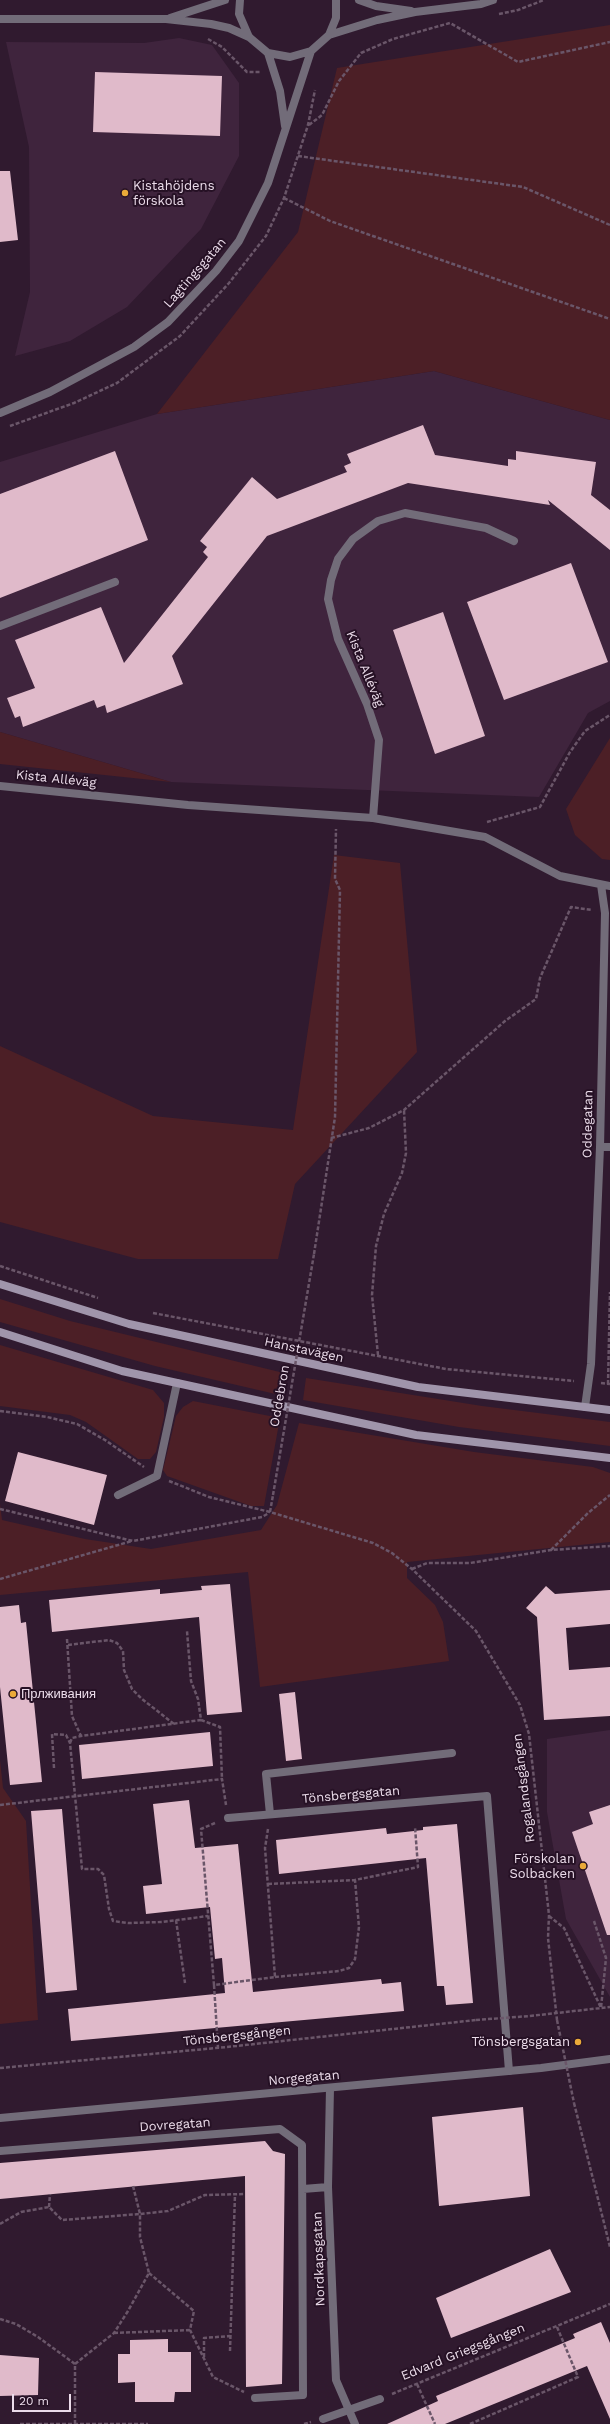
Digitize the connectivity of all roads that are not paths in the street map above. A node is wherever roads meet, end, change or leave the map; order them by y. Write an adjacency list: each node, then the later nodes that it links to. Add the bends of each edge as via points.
1 (225, 0): 8 (street)
2 (240, 0): 10 (street, via 239,14)
3 (336, 0): 9 (street, via 336,18)
4 (359, 0): 6 (street, via 376,6)
5 (493, 0): 6 (street, via 453,9)
6 (415, 12): 9 (street)
7 (0, 19): 8 (street)
8 (166, 19): 10 (street, via 211,24)
9 (328, 35): 11 (street)
10 (249, 37): 12 (street)
11 (311, 52): 12 (street, via 290,57); 13 (street, Lagtingsgatan)
12 (268, 53): 13 (street, Lagtingsgatan, via 275,72)
13 (286, 129): 14 (street, Lagtingsgatan, via 268,183 239,241 190,300 168,322 134,347 50,392)
14 (0, 413)
15 (514, 541): 19 (street, Kista Alléväg, via 486,528 405,513 378,521 359,534 338,559 328,599 338,639 367,704 379,740)
16 (115, 582): 17 (street)
17 (0, 626)
18 (0, 786): 19 (street, Kista Alléväg, via 188,805)
19 (373, 818): 20 (street, Kista Alléväg, via 485,837 560,876)
20 (601, 885): 21 (street, Kista Alléväg); 22 (street, Oddegatan, via 604,913)
21 (610, 886)
22 (600, 1147): 23 (street); 27 (street, Oddegatan, via 591,1364)
23 (610, 1147)
24 (0, 1284): 27 (main road, Hanstavägen, via 129,1324 418,1387)
25 (0, 1332): 26 (main road, via 122,1371)
26 (177, 1383): 29 (main road, via 416,1435); 30 (street, via 157,1476)
27 (586, 1407): 28 (main road, Hanstavägen)
28 (610, 1410)
29 (610, 1458)
30 (118, 1495)
31 (452, 1753): 32 (street, via 266,1774)
32 (270, 1814): 33 (street, Tönsbergsgatan); 35 (street, Tönsbergsgatan, via 487,1796)
33 (228, 1818)
34 (610, 2059): 35 (street, Norgegatan)
35 (509, 2071): 36 (street, Norgegatan)
36 (330, 2088): 37 (street, Norgegatan); 39 (street, Nordkapsgatan)
37 (0, 2118)
38 (0, 2151): 40 (street, Dovregatan, via 280,2129 302,2145)
39 (328, 2187): 40 (street); 44 (street, Nordkapsgatan, via 336,2380)
40 (303, 2189): 41 (street, Dovregatan, via 303,2395)
41 (255, 2398)
42 (380, 2399): 43 (street, bridge)
43 (323, 2418)
44 (355, 2424)

